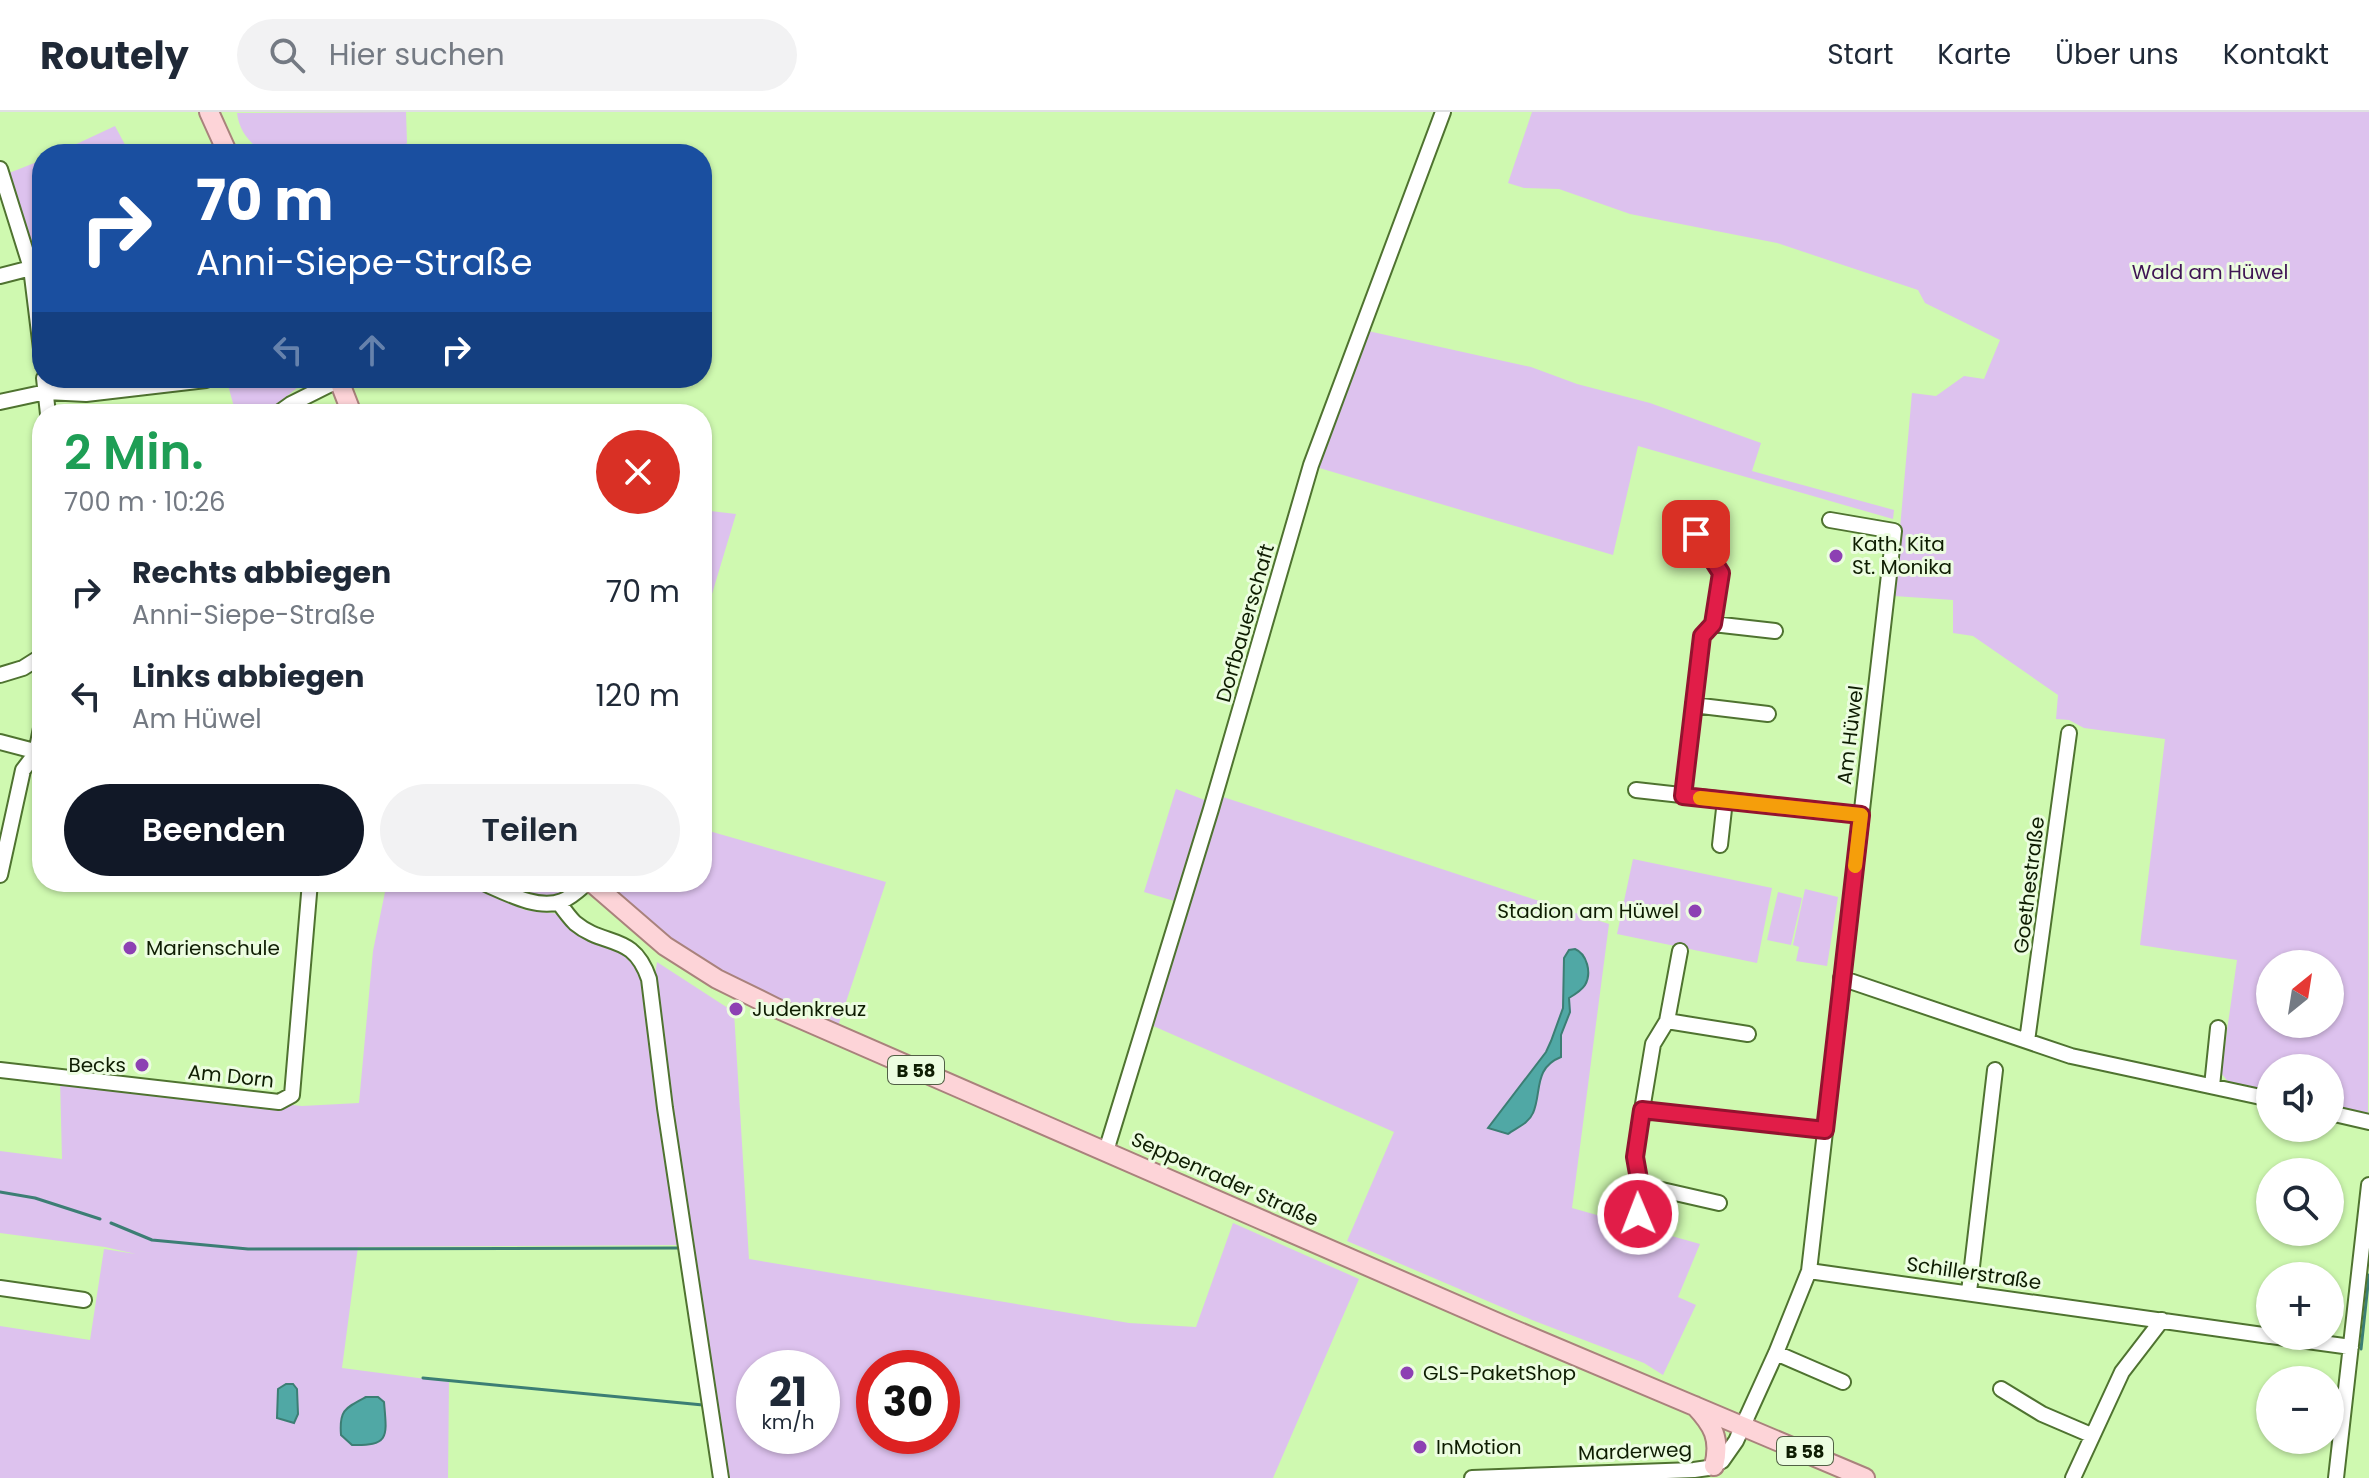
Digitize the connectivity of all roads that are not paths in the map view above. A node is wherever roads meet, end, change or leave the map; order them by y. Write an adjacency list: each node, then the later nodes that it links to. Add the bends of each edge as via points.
1 (209, 112): 3 (main road)
2 (1443, 112): 51 (street, Dorfbauerschaft, via 1311,465)
3 (223, 144)
4 (0, 169): 5 (street)
5 (31, 268): 6 (street); 7 (street)
6 (0, 276)
7 (32, 276)
8 (37, 388): 12 (street)
9 (59, 388): 10 (street, via 86,394)
10 (137, 388)
11 (321, 388): 13 (street)
12 (0, 402)
13 (291, 404)
14 (1684, 515): 16 (street, via 1721,573)
15 (1830, 520): 29 (street, Am Hüwel, via 1894,531)
16 (1713, 624): 17 (street); 20 (street, via 1702,636)
17 (1775, 631)
18 (32, 662): 19 (street)
19 (0, 675)
20 (1693, 705): 21 (street); 27 (street)
21 (1768, 714)
22 (2069, 733): 42 (street, Goethestraße)
23 (0, 742): 24 (street)
24 (32, 751)
25 (32, 760): 31 (street, via 23,770)
26 (1636, 790): 27 (street)
27 (1683, 796): 28 (street)
28 (1725, 800): 29 (street); 30 (street)
29 (1861, 815): 38 (street, Am Hüwel)
30 (1720, 845)
31 (1, 863)
32 (309, 892): 43 (street, Am Dorn, via 288,1099)
33 (505, 892): 36 (street)
34 (575, 892): 36 (street)
35 (601, 892): 51 (main road, Seppenrader Straße / B 58, via 665,946 717,979)
36 (559, 903): 73 (street, via 575,923 636,954 649,979)
37 (1680, 951): 39 (street)
38 (1841, 978): 42 (street); 50 (street, Am Hüwel)
39 (1667, 1021): 41 (street); 47 (street, via 1653,1044)
40 (2218, 1028): 45 (street)
41 (1748, 1034)
42 (2027, 1041): 45 (street, via 2071,1056)
43 (0, 1070)
44 (1995, 1070): 58 (street)
45 (2212, 1086): 46 (street)
46 (2256, 1096)
47 (1642, 1110): 50 (street); 52 (street, via 1635,1157)
48 (2344, 1116): 49 (street)
49 (2369, 1122)
50 (1825, 1130): 56 (street, Am Hüwel)
51 (1106, 1151): 67 (main road, Seppenrader Straße / B 58)
52 (1640, 1185): 54 (street); 55 (street)
53 (2369, 1185): 63 (street)
54 (1719, 1203)
55 (1638, 1214)
56 (1809, 1271): 58 (street, Schillerstraße); 64 (street, Am Hüwel)
57 (0, 1288): 59 (street)
58 (1969, 1292): 60 (street, Schillerstraße)
59 (84, 1300)
60 (2162, 1320): 61 (street); 69 (street, via 2122,1372)
61 (2256, 1334)
62 (2344, 1346): 63 (street)
63 (2351, 1347): 77 (street)
64 (1776, 1353): 65 (street); 68 (street, Am Hüwel)
65 (1843, 1382)
66 (2001, 1389): 69 (street)
67 (1693, 1404): 68 (main road, Seppenrader Straße / B 58); 70 (main road, via 1716,1435)
68 (1744, 1425): 70 (street, Marderweg); 75 (main road, Seppenrader Straße / B 58)
69 (2091, 1435): 76 (street)
70 (1714, 1466): 71 (street, Marderweg)
71 (1628, 1475): 72 (street, Marderweg)
72 (1506, 1477): 74 (street, Marderweg)
73 (721, 1478)
74 (1472, 1478)
75 (1865, 1478)
76 (2073, 1478)
77 (2336, 1478)

